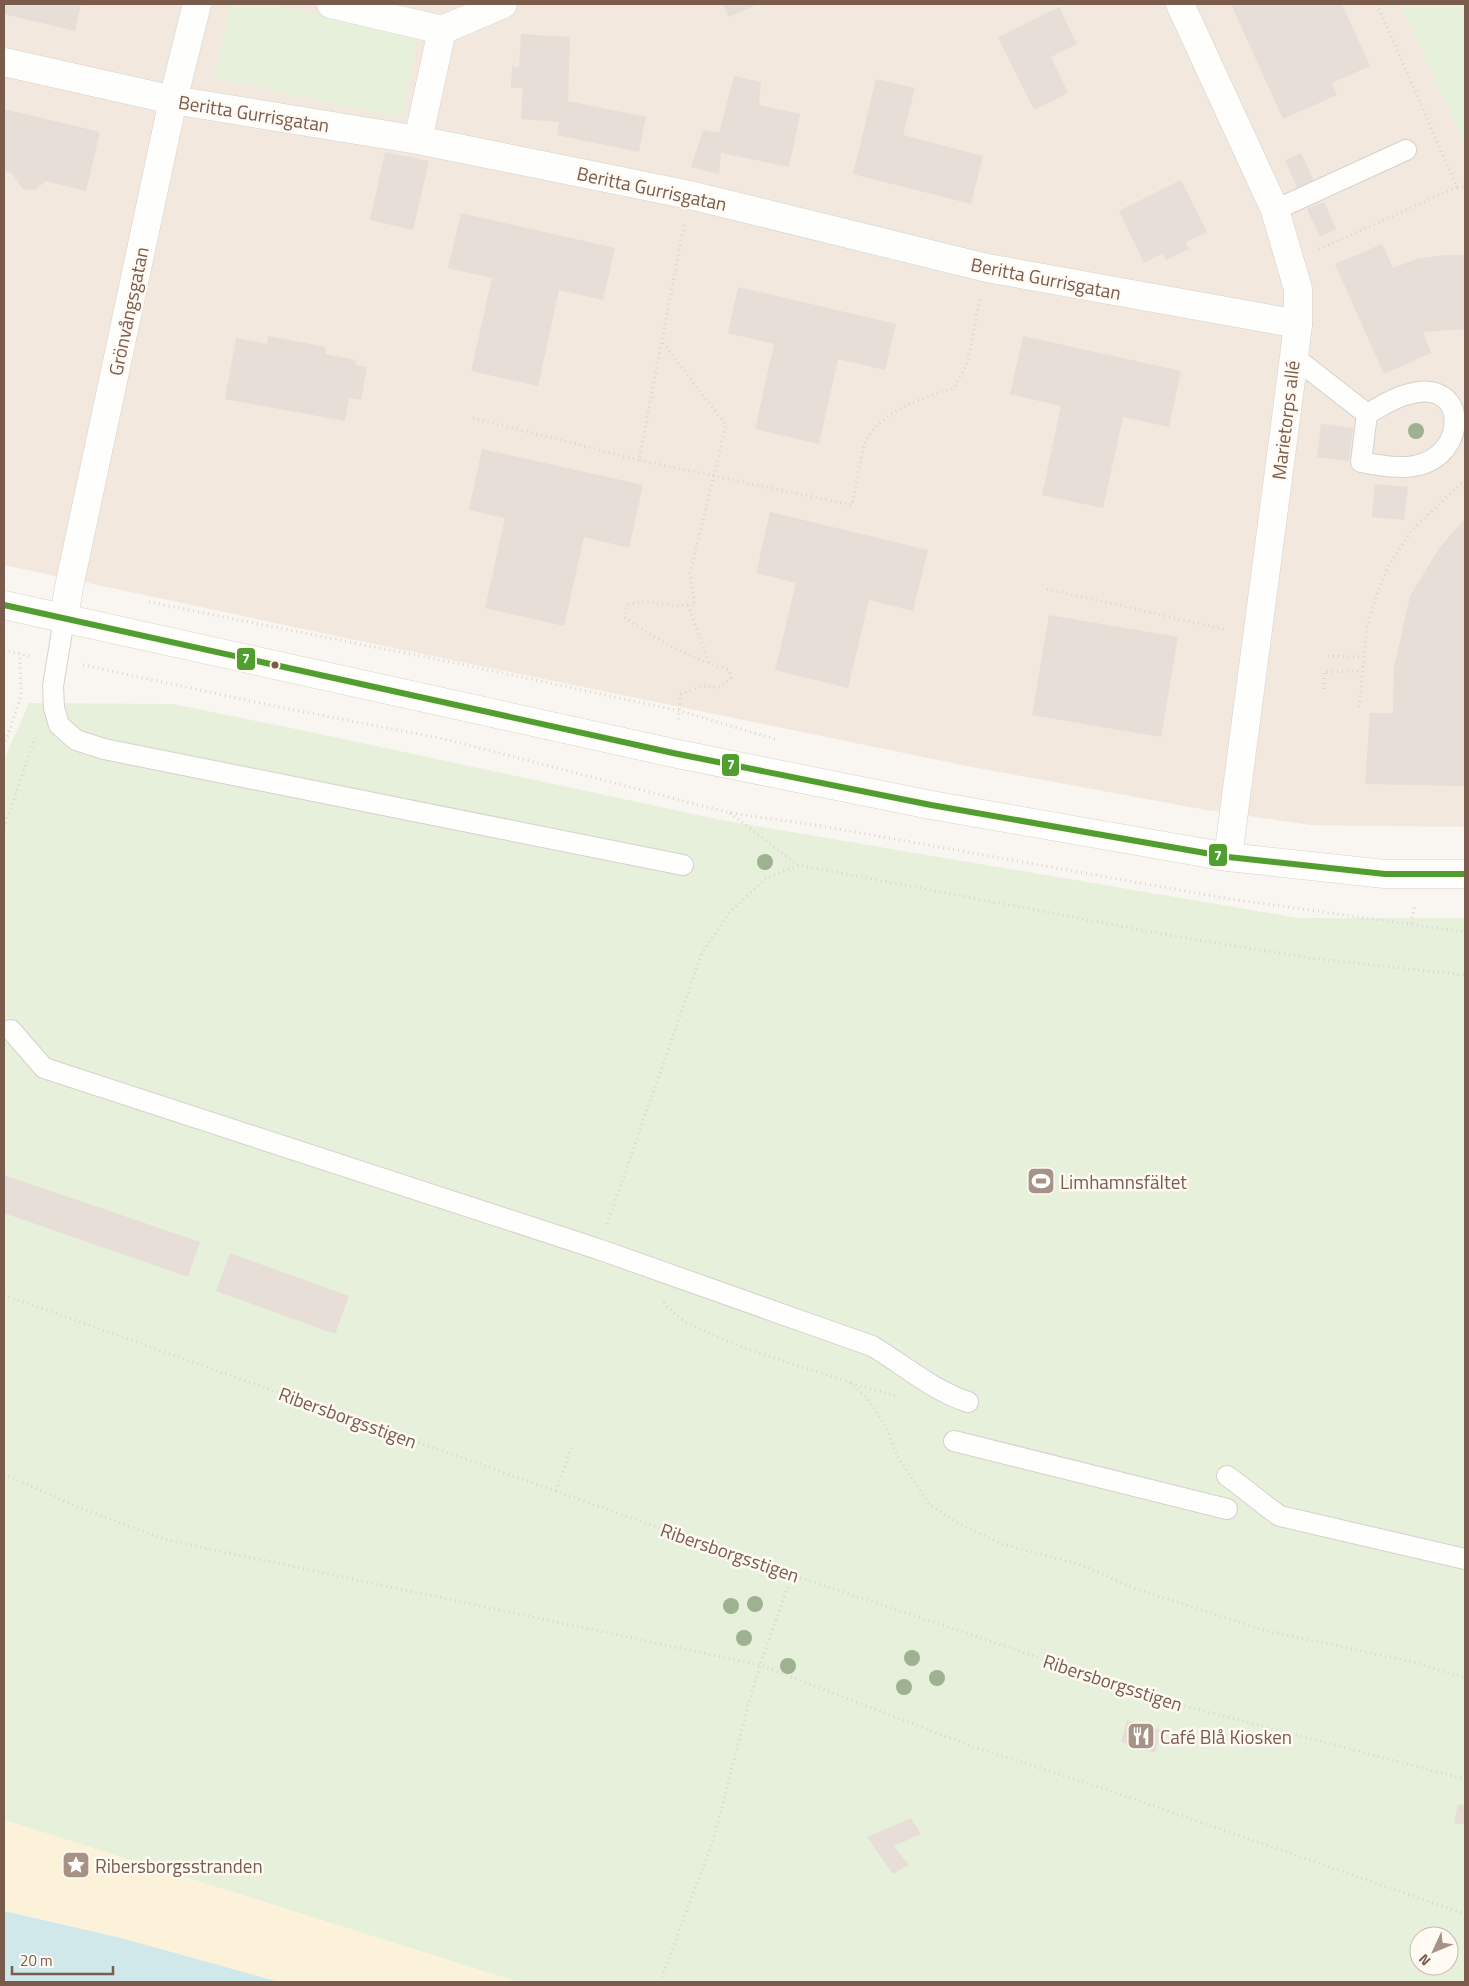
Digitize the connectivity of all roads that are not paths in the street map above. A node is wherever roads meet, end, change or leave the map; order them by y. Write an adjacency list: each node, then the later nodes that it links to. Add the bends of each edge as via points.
1 (197, 4): 7 (street, Grönvångsgatan)
2 (331, 4): 5 (street)
3 (503, 4): 5 (street)
4 (1180, 4): 10 (street, Marietorps allé)
5 (442, 30): 8 (street)
6 (4, 62): 7 (street, Beritta Gurrisgatan)
7 (173, 100): 8 (street, Beritta Gurrisgatan); 15 (street, Grönvångsgatan)
8 (418, 140): 11 (street, Beritta Gurrisgatan, via 690,195 986,268)
9 (1406, 150): 10 (lane)
10 (1275, 210): 11 (street, Marietorps allé, via 1298,289)
11 (1298, 324): 12 (street, Marietorps allé)
12 (1294, 357): 13 (lane); 16 (street, Marietorps allé)
13 (1367, 414): 13 (lane, via 1361,462 1389,467 1416,466 1436,458 1452,444 1461,428 1459,409 1450,397 1434,392 1408,394)
14 (4, 605): 15 (street)
15 (64, 619): 16 (street, via 673,753 931,806); 17 (lane, via 53,686 54,708 58,725 76,740 104,749)
16 (1228, 857): 18 (street, via 1385,874)
17 (683, 865)
18 (1465, 874)
19 (11, 1030): 20 (lane, via 44,1068 652,1268 872,1346 934,1388)
20 (968, 1402)
21 (954, 1441): 23 (lane)
22 (1227, 1476): 24 (lane, via 1280,1516)
23 (1226, 1509)
24 (1465, 1560)

